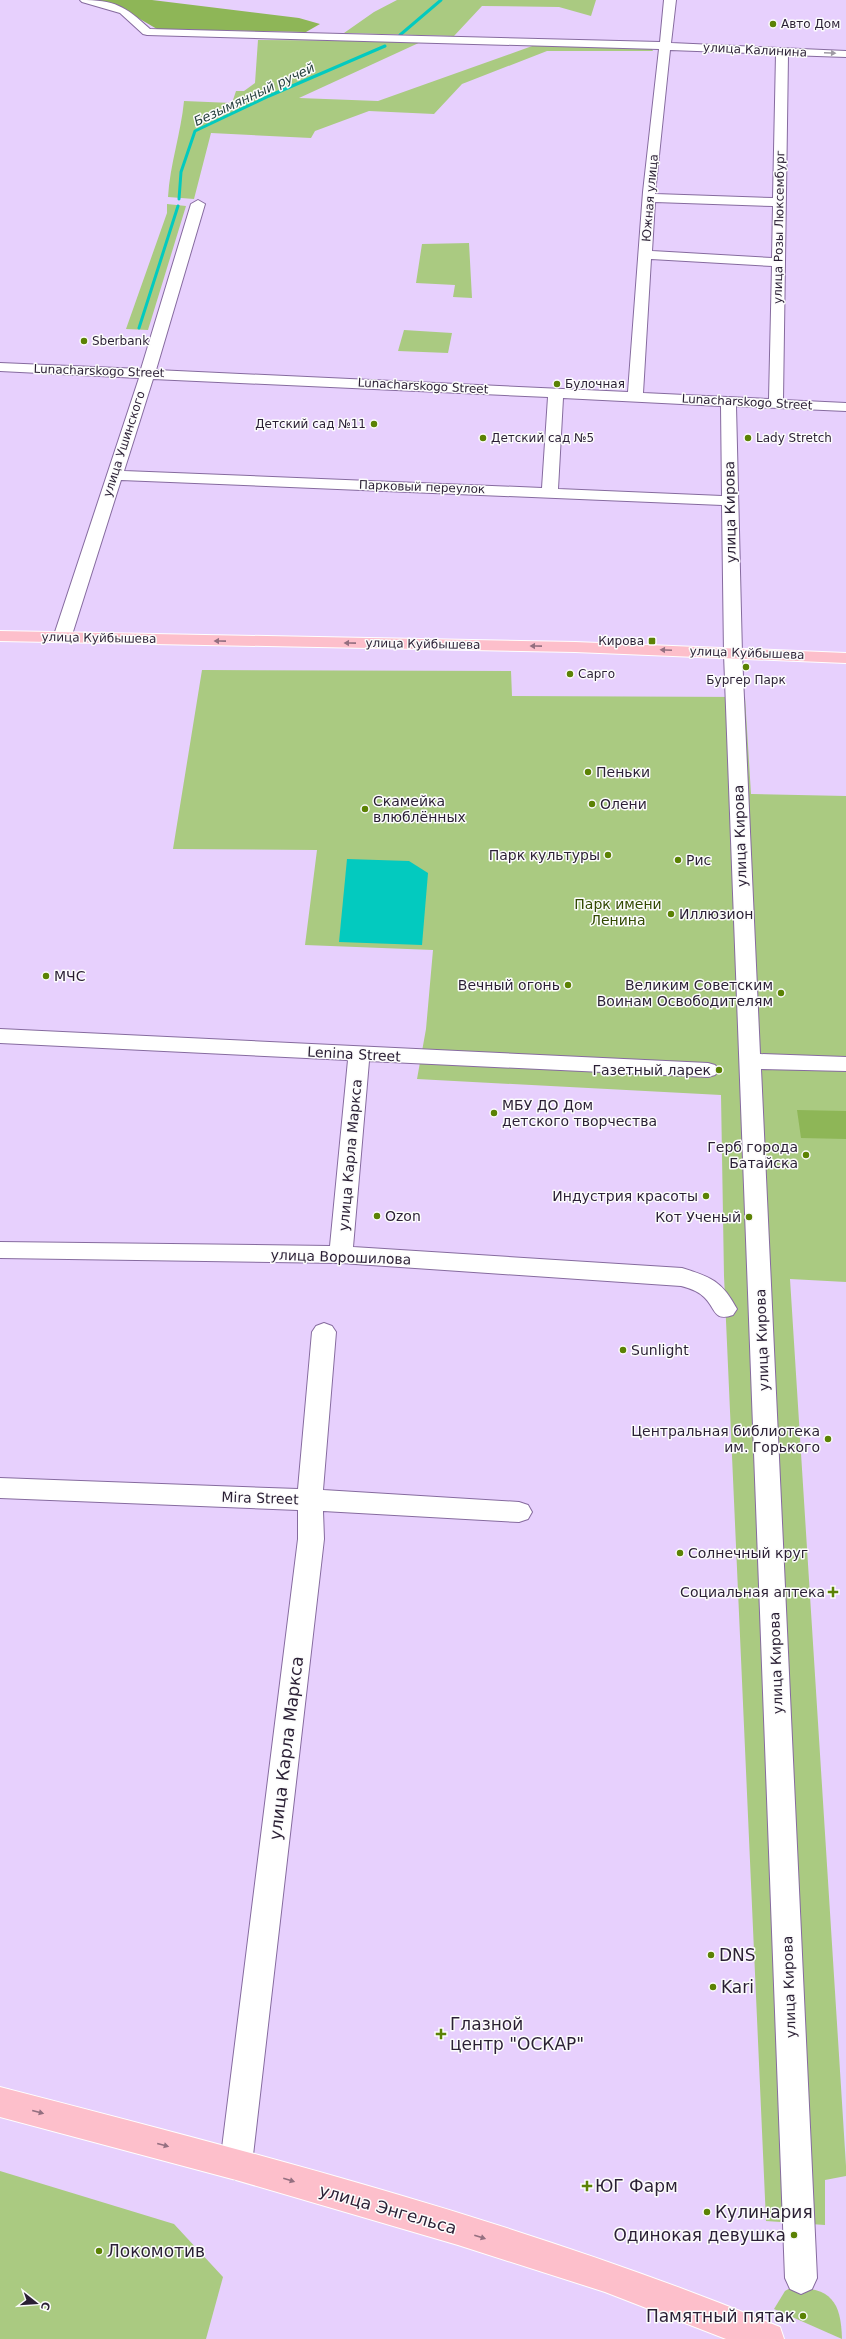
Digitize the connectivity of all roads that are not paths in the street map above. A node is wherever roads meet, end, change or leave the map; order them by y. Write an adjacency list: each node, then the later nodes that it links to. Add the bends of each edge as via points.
1 (86, 0): 3 (street, улица Калинина, via 124,11 147,32)
2 (670, 0): 3 (street, Южная улица)
3 (665, 46): 4 (street, улица Калинина); 6 (street, Южная улица)
4 (782, 51): 5 (street, улица Калинина, one-way to 5); 7 (street, улица Розы Люксембург)
5 (846, 54)
6 (650, 198): 7 (street); 9 (street, Южная улица)
7 (779, 202): 10 (street, улица Розы Люксембург)
8 (198, 204): 12 (street, улица Ушинского)
9 (645, 255): 10 (street); 14 (street, Южная улица)
10 (778, 262): 16 (street, улица Розы Люксембург)
11 (0, 367): 12 (street, Lunacharskogo Street)
12 (147, 372): 13 (street, Lunacharskogo Street); 18 (street, улица Ушинского)
13 (556, 393): 14 (street, Lunacharskogo Street); 19 (street)
14 (635, 397): 15 (street, Lunacharskogo Street)
15 (728, 401): 16 (street, Lunacharskogo Street); 20 (street, улица Кирова)
16 (776, 404): 17 (street, Lunacharskogo Street)
17 (846, 407)
18 (114, 475): 19 (street, Парковый переулок); 22 (street, улица Ушинского)
19 (550, 492): 20 (street, Парковый переулок)
20 (730, 501): 23 (street, улица Кирова)
21 (0, 636): 22 (main road, улица Куйбышева)
22 (62, 638): 23 (main road, улица Куйбышева, one-way to 22)
23 (733, 652): 24 (main road, улица Куйбышева); 27 (street, улица Кирова)
24 (846, 658)
25 (0, 1036): 26 (street, Lenina Street)
26 (359, 1055): 29 (street, Lenina Street); 31 (street, улица Карла Маркса)
27 (750, 1061): 28 (street); 39 (street, улица Кирова)
28 (846, 1064)
29 (708, 1070)
30 (0, 1250): 31 (street, улица Ворошилова)
31 (341, 1255): 32 (street, улица Ворошилова, via 682,1277 710,1286)
32 (725, 1309)
33 (324, 1332): 35 (street, улица Карла Маркса)
34 (0, 1488): 35 (street, Mira Street)
35 (310, 1500): 36 (street, Mira Street); 38 (street, улица Карла Маркса, via 311,1539)
36 (519, 1512)
37 (0, 2102): 38 (main road, улица Энгельса, one-way to 38)
38 (236, 2164): 40 (main road, улица Энгельса, one-way to 40, via 458,2229 605,2276)
39 (801, 2278)
40 (768, 2339)

